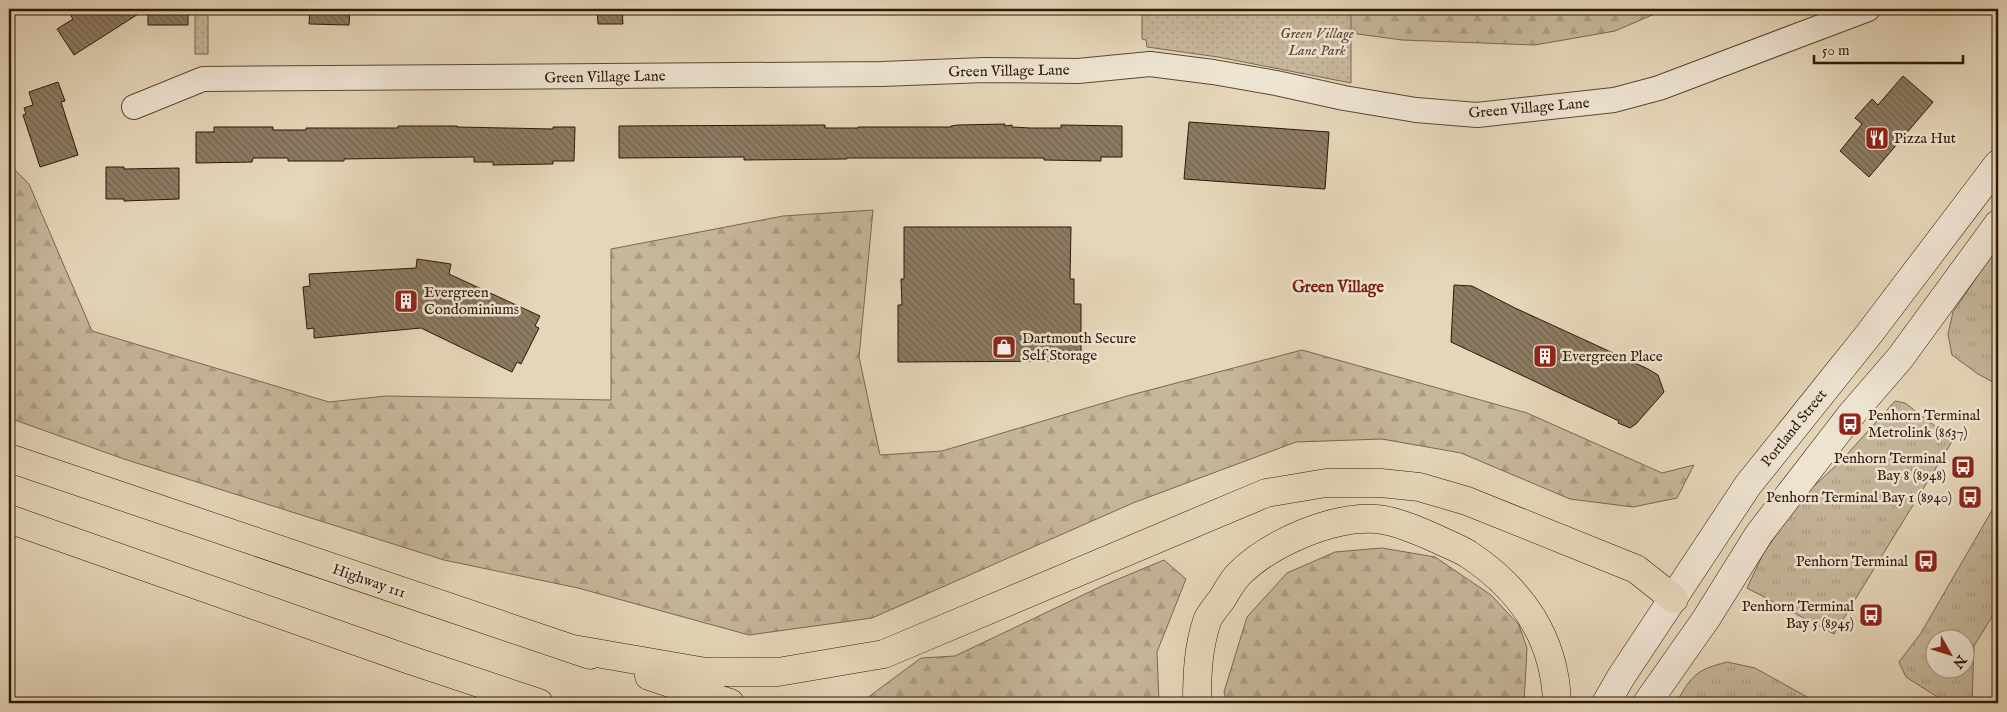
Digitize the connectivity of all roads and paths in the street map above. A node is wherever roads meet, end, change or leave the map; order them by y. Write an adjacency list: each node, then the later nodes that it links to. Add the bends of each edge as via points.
1 (1868, 9): 2 (street, Green Village Lane, via 1659,88 1614,100 1477,114 1416,110 1213,72 1150,64 1078,70 882,74 203,79)
2 (134, 107)
3 (1998, 164): 7 (main road, Portland Street, via 1869,334 1748,485)
4 (1998, 224): 8 (main road, via 1900,358 1850,416 1759,534)
5 (9, 458): 9 (highway, Highway 111)
6 (9, 519): 10 (highway)
7 (1674, 599): 8 (main road); 9 (highway, via 1636,569 1467,501 1420,487 1326,483 1266,493 884,654 778,672 706,672); 16 (main road, Portland Street)
8 (1706, 619): 17 (main road)
9 (573, 649): 13 (highway, Highway 111)
10 (410, 660): 11 (highway); 12 (highway)
11 (508, 703)
12 (539, 703)
13 (730, 703)
14 (1197, 703): 15 (highway, via 1197,664 1208,620 1238,574 1278,545 1312,529 1377,519 1422,532 1466,553 1500,579 1523,604 1550,653)
15 (1557, 703)
16 (1606, 703)
17 (1647, 703)

